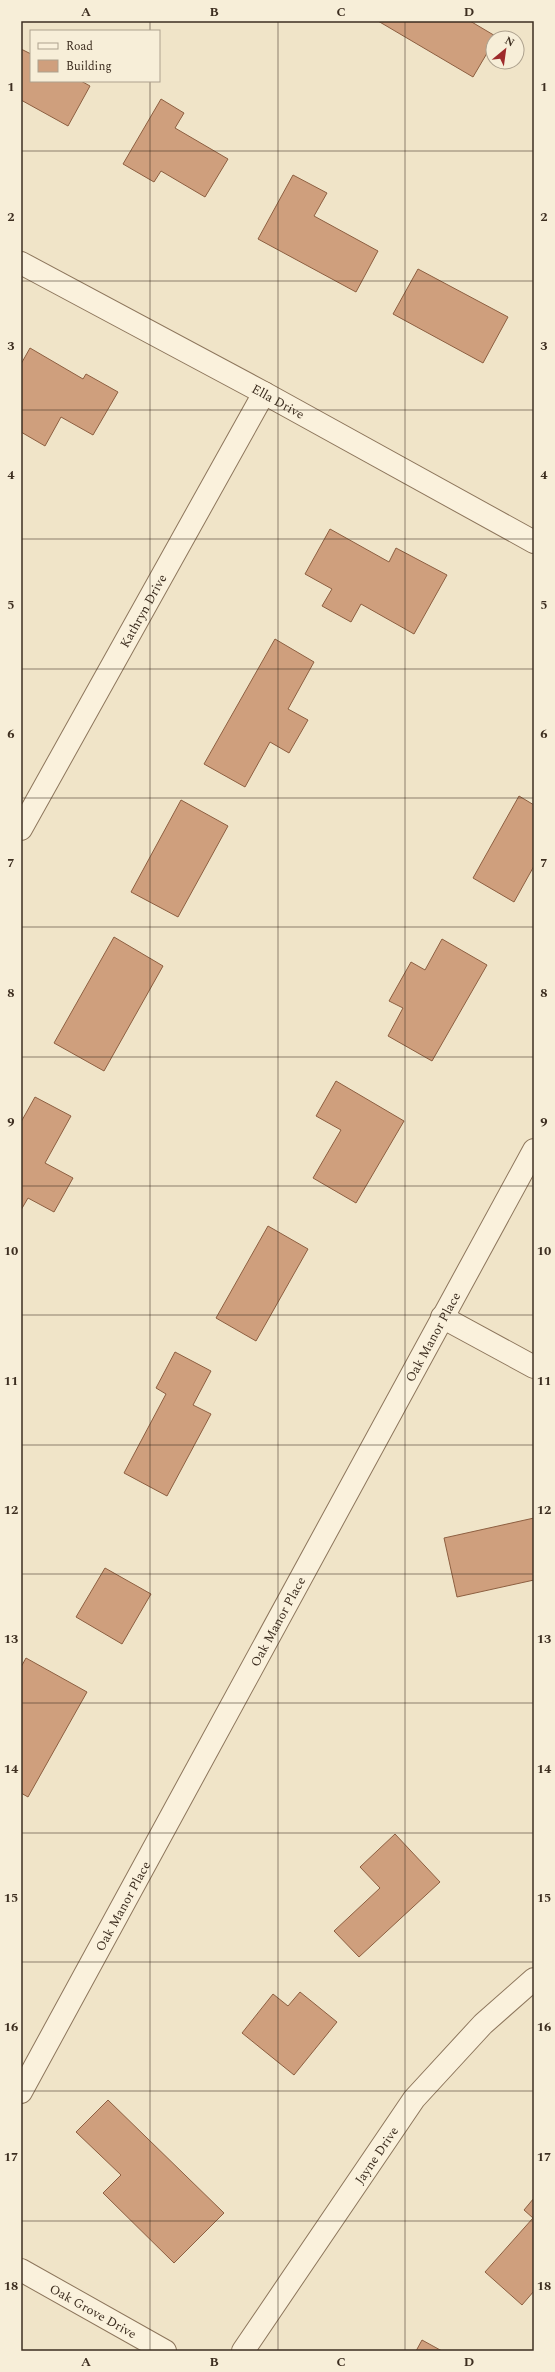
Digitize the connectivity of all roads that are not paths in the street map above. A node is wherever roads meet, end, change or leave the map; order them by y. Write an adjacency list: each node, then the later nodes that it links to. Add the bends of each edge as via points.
1 (21, 262): 2 (street, Ella Drive)
2 (264, 393): 3 (street, Ella Drive); 4 (street, Kathryn Drive)
3 (534, 542)
4 (21, 829)
5 (534, 1150): 6 (street, Oak Manor Place)
6 (442, 1317): 7 (street); 9 (street, Oak Manor Place)
7 (534, 1367)
8 (534, 1979): 12 (street, Jayne Drive, via 482,2024 414,2099)
9 (21, 2092)
10 (21, 2270): 11 (street, Oak Grove Drive)
11 (165, 2351)
12 (243, 2351)

